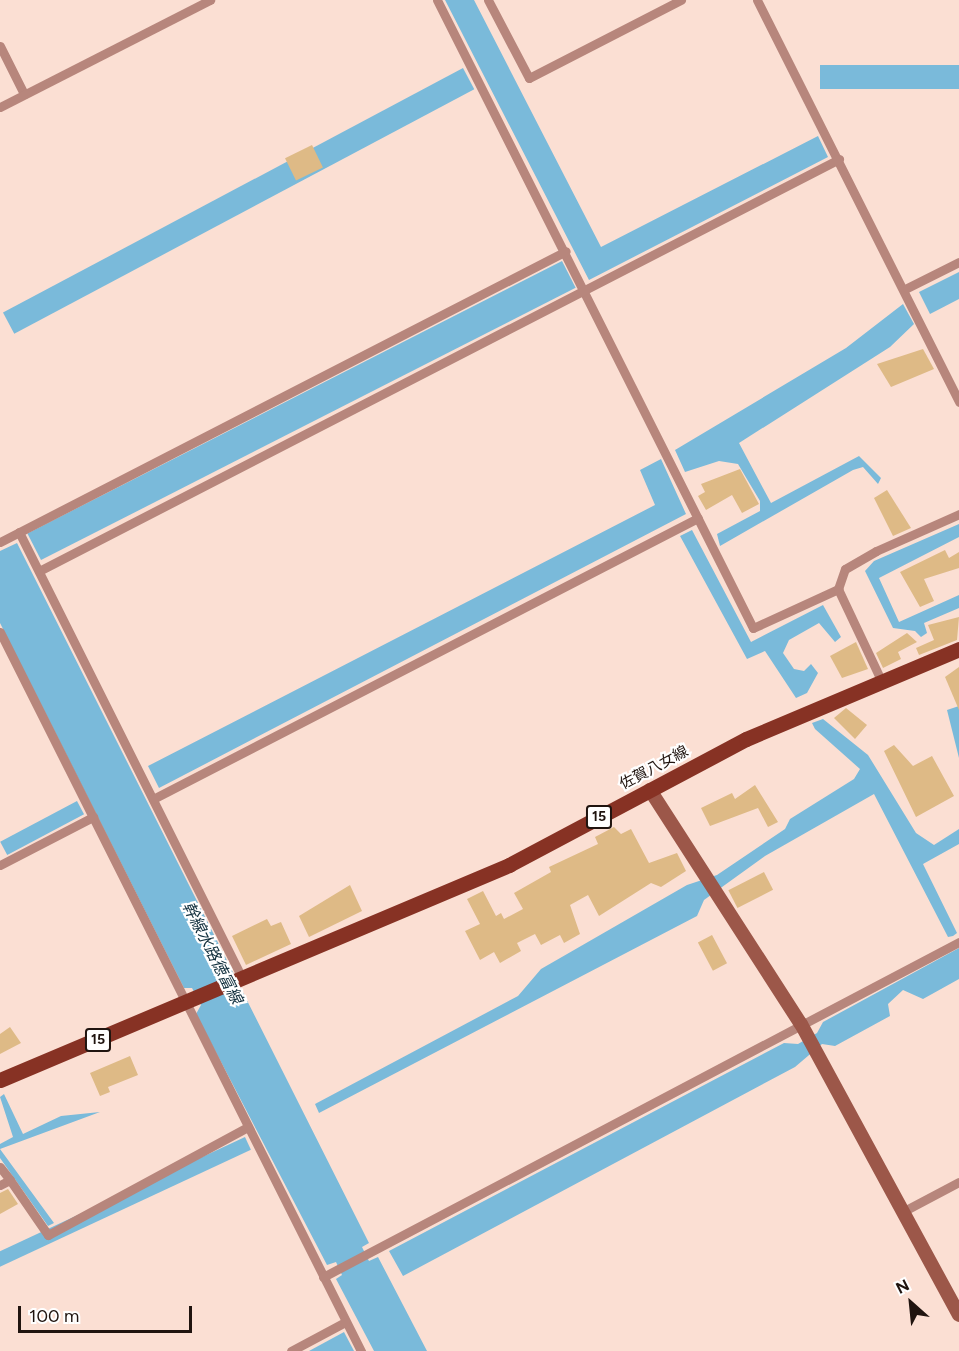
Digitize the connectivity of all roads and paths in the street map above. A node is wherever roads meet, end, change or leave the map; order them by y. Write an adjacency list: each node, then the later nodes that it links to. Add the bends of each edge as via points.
1 (210, 0): 7 (street)
2 (436, 0): 10 (street)
3 (488, 0): 4 (street, via 529,78)
4 (681, 0)
5 (758, 0): 9 (street)
6 (0, 46): 7 (street)
7 (24, 94): 8 (street)
8 (0, 107)
9 (840, 159): 12 (street); 13 (street)
10 (566, 251): 13 (street); 17 (street)
11 (959, 261): 12 (street)
12 (907, 288): 14 (street)
13 (585, 289): 16 (street); 19 (street)
14 (959, 402)
15 (959, 514): 20 (street, via 845,568)
16 (698, 518): 20 (street, via 753,628); 25 (street)
17 (19, 532): 18 (street); 19 (street)
18 (0, 542)
19 (39, 571): 25 (street)
20 (838, 589): 23 (street)
21 (0, 632): 26 (street)
22 (959, 649): 23 (main road, 佐賀八女線 / 15)
23 (881, 680): 24 (main road, 佐賀八女線 / 15, via 746,739)
24 (650, 789): 29 (main road, 佐賀八女線 / 15, via 509,866); 31 (street)
25 (153, 799): 29 (street)
26 (93, 817): 27 (street); 30 (street)
27 (0, 865)
28 (959, 942): 31 (street)
29 (240, 981): 30 (main road, 15)
30 (192, 1002): 32 (main road, 15); 33 (street)
31 (803, 1029): 38 (street); 39 (street)
32 (1, 1076)
33 (248, 1127): 35 (street, via 48,1234); 39 (street)
34 (0, 1167): 35 (street)
35 (10, 1180): 37 (street)
36 (959, 1182): 38 (street)
37 (0, 1185)
38 (904, 1211): 40 (street)
39 (327, 1274): 41 (street)
40 (959, 1315)
41 (345, 1322): 42 (street); 43 (street)
42 (291, 1351)
43 (361, 1351)

